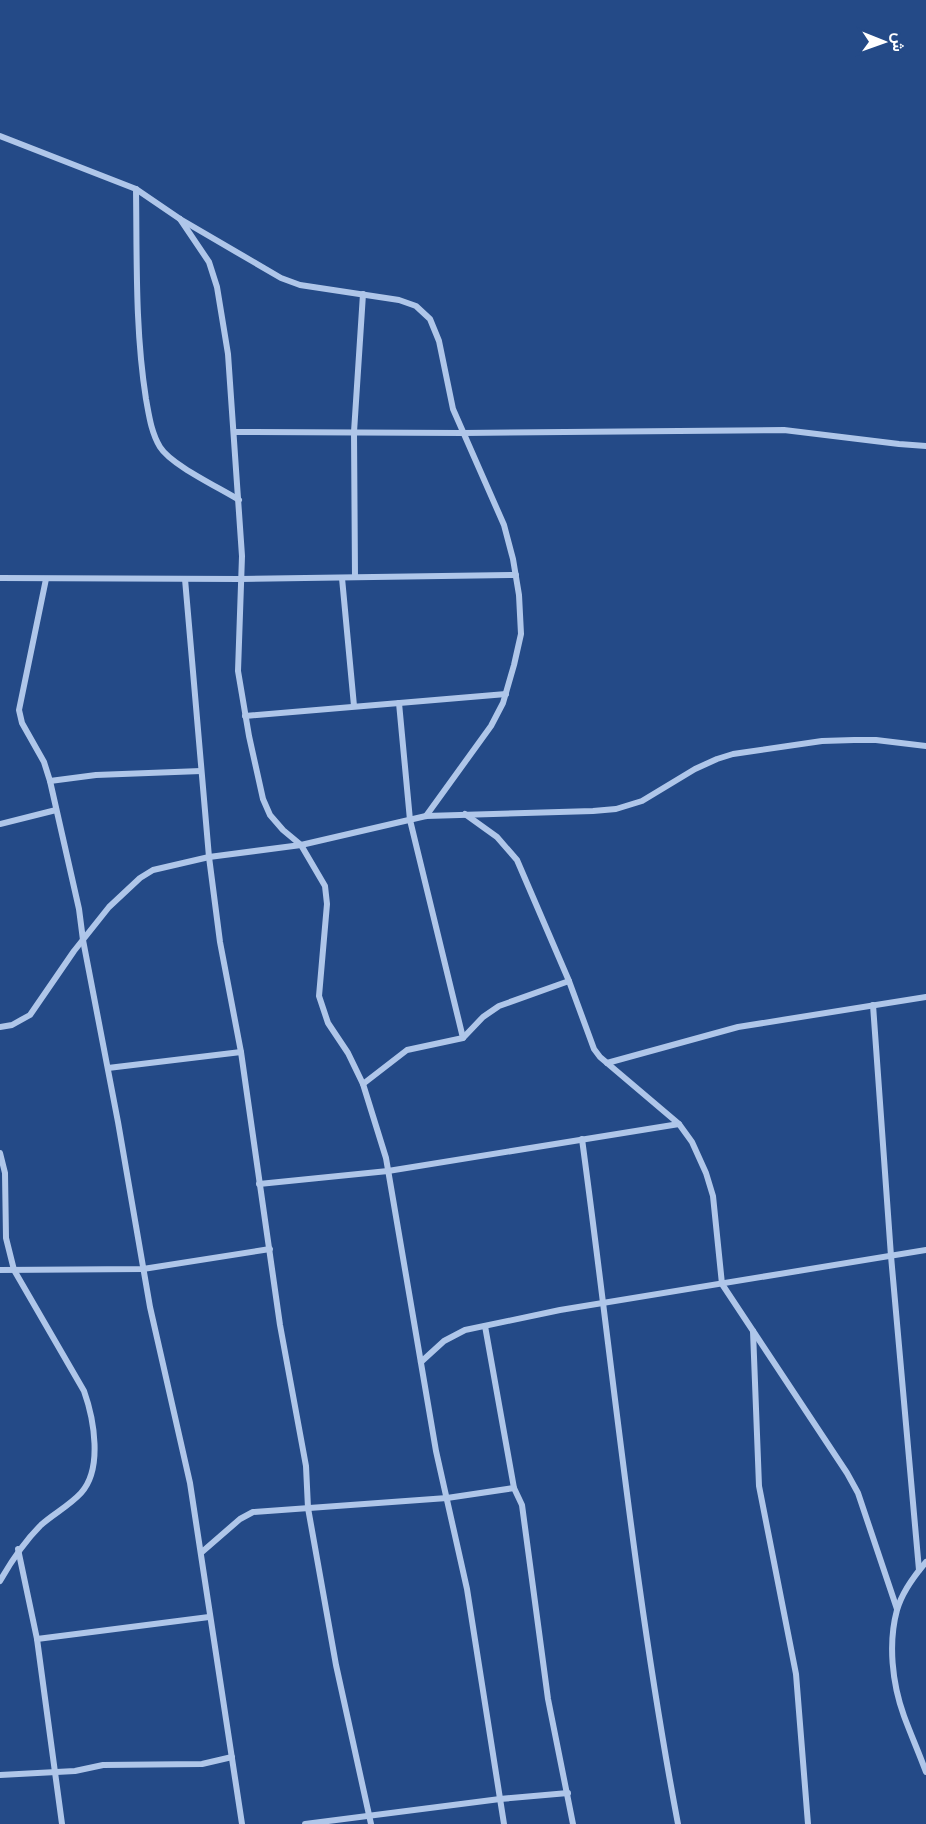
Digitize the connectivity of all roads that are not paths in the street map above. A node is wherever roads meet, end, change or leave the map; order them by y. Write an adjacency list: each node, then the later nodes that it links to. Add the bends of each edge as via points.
1 (0, 136): 2 (street)
2 (136, 189): 3 (street); 9 (street, via 139,340 151,429 160,448 173,460)
3 (180, 219): 4 (street, via 281,278 300,285); 5 (street, via 209,262 217,287 228,354)
4 (363, 294): 6 (street); 7 (street, via 416,306 430,319)
5 (234, 432): 6 (street); 9 (street)
6 (354, 432): 7 (street); 11 (street)
7 (463, 433): 8 (street, via 783,430); 10 (street, via 504,525)
8 (926, 446)
9 (239, 500): 16 (street)
10 (516, 574): 11 (street); 17 (street, via 521,634)
11 (355, 577): 13 (street)
12 (0, 578): 14 (street)
13 (342, 578): 16 (street); 19 (street)
14 (46, 579): 15 (street); 23 (street, via 19,710)
15 (185, 579): 16 (street); 22 (street)
16 (240, 579): 20 (street, via 238,670)
17 (506, 694): 18 (street); 26 (street, via 491,726)
18 (399, 703): 19 (street); 27 (street)
19 (354, 706): 20 (street)
20 (245, 716): 29 (street, via 262,800 283,830)
21 (926, 746): 25 (street, via 854,740 760,749 717,759 642,801 616,809)
22 (201, 771): 23 (street); 30 (street)
23 (50, 781): 24 (street)
24 (56, 810): 28 (street); 31 (street)
25 (465, 814): 26 (street); 32 (street, via 497,837 517,860)
26 (426, 816): 27 (street)
27 (410, 820): 29 (street); 36 (street)
28 (0, 824)
29 (301, 844): 30 (street); 40 (street, via 325,886 319,996 328,1023)
30 (209, 857): 31 (street, via 146,873 109,907); 37 (street)
31 (83, 940): 35 (street, via 30,1015); 39 (street)
32 (569, 981): 36 (street, via 500,1006); 38 (street, via 590,1041)
33 (926, 997): 34 (street)
34 (873, 1005): 38 (street, via 738,1027); 48 (street)
35 (0, 1027)
36 (463, 1038): 40 (street, via 407,1050)
37 (241, 1052): 39 (street); 45 (street)
38 (607, 1063): 41 (street)
39 (108, 1068): 49 (street)
40 (363, 1084): 44 (street)
41 (679, 1124): 42 (street); 52 (street, via 692,1142 713,1196)
42 (582, 1139): 44 (street); 53 (street)
43 (0, 1153): 51 (street, via 5,1173 6,1238)
44 (388, 1171): 45 (street); 56 (street)
45 (259, 1184): 46 (street)
46 (270, 1249): 49 (street); 59 (street, via 306,1466)
47 (926, 1250): 48 (street)
48 (891, 1256): 52 (street); 63 (street)
49 (143, 1269): 51 (street); 61 (street)
50 (0, 1270): 51 (street)
51 (14, 1270): 60 (street, via 84,1391 91,1411 94,1454 84,1489)
52 (722, 1284): 53 (street); 55 (street)
53 (604, 1303): 54 (street); 81 (street, via 641,1603)
54 (484, 1326): 56 (street, via 455,1334); 57 (street)
55 (753, 1330): 65 (street, via 858,1493); 82 (street, via 759,1486 796,1674)
56 (421, 1362): 58 (street)
57 (514, 1488): 58 (street); 72 (street, via 522,1505 548,1699)
58 (447, 1498): 59 (street); 73 (street, via 467,1589)
59 (308, 1508): 61 (street, via 247,1514); 74 (street, via 336,1665)
60 (18, 1549): 64 (street); 67 (street)
61 (202, 1552): 66 (street)
62 (926, 1562): 63 (street)
63 (919, 1570): 65 (street)
64 (0, 1581)
65 (897, 1609): 70 (street, via 892,1654 896,1686)
66 (209, 1617): 67 (street); 68 (street)
67 (37, 1639): 69 (street)
68 (232, 1757): 69 (street, via 202,1764 115,1764); 76 (street)
69 (56, 1771): 71 (street); 75 (street)
70 (926, 1772)
71 (0, 1774)
72 (568, 1793): 73 (street); 80 (street)
73 (500, 1799): 74 (street); 79 (street)
74 (370, 1816): 77 (street); 78 (street)
75 (62, 1824)
76 (242, 1824)
77 (305, 1824)
78 (371, 1824)
79 (504, 1824)
80 (573, 1824)
81 (678, 1824)
82 (808, 1824)

